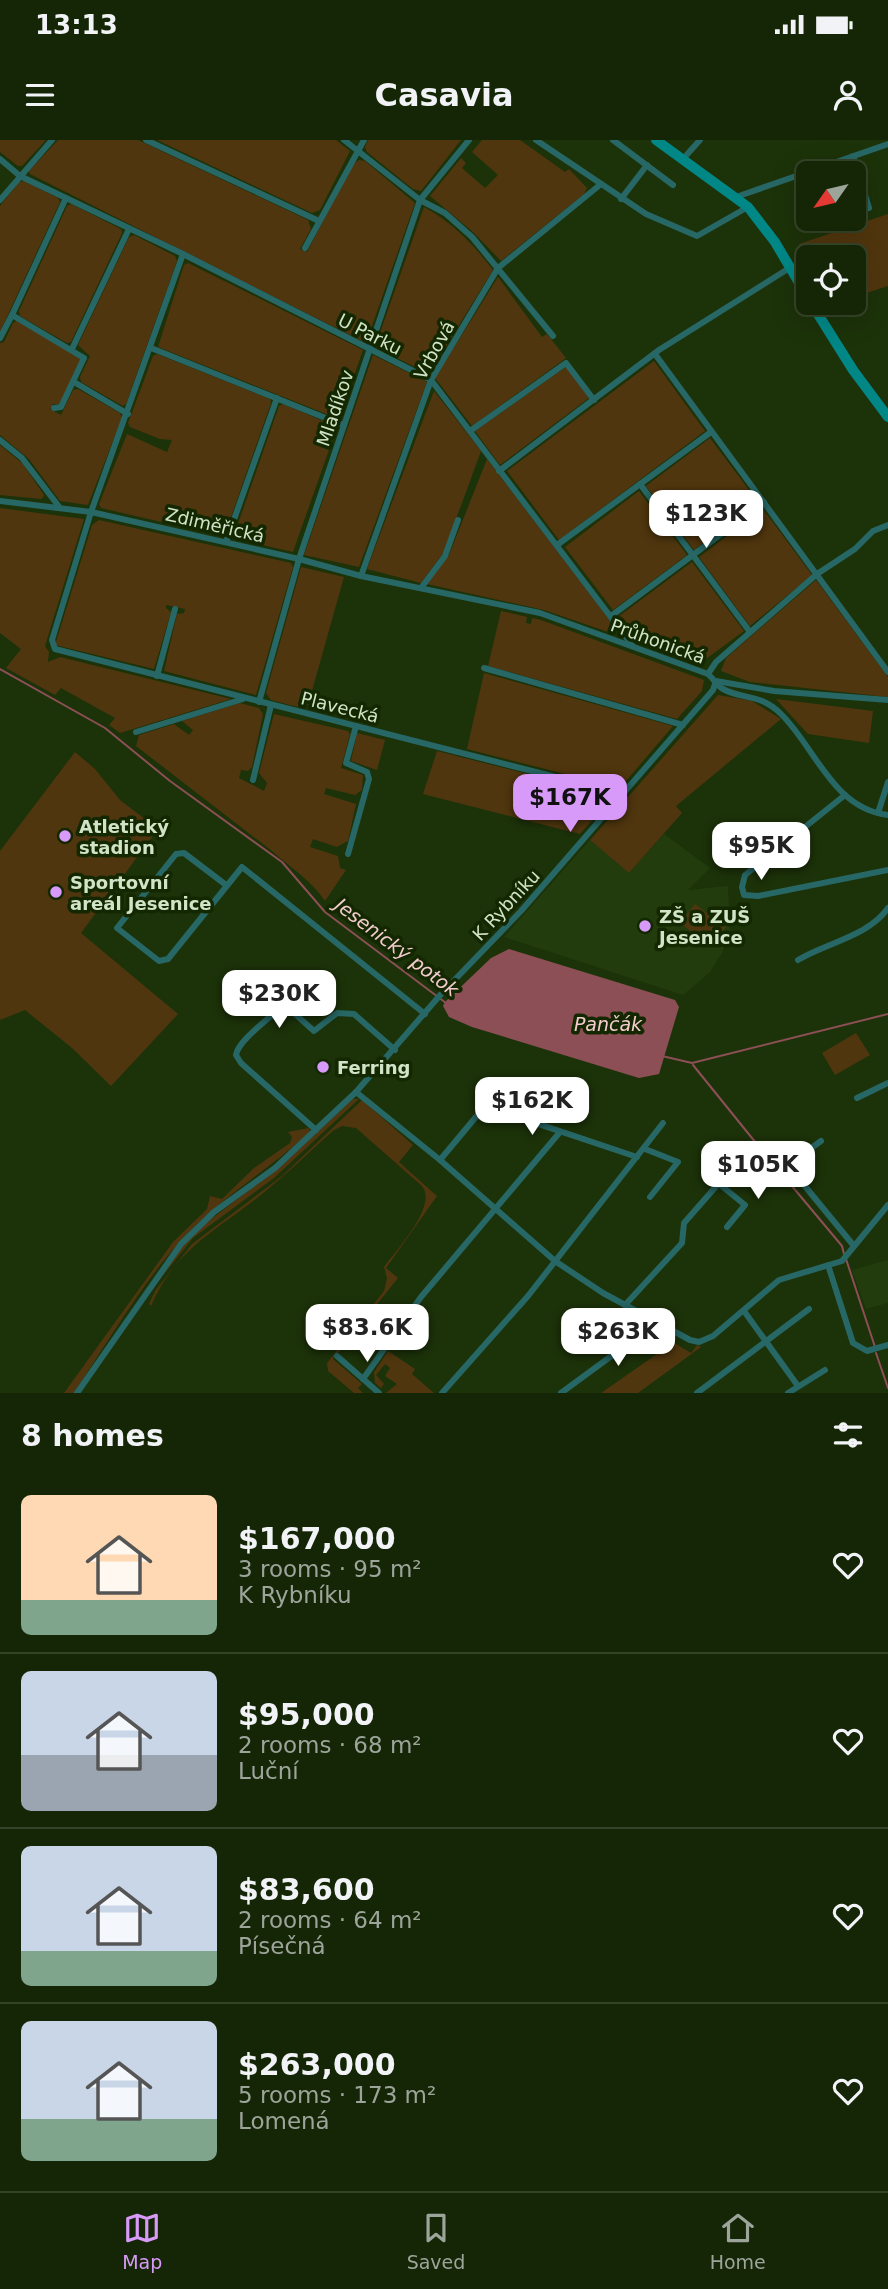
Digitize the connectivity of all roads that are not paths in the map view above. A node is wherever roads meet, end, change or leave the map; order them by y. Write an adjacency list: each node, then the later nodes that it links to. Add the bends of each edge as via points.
1 (52, 140): 16 (street)
2 (146, 140): 26 (street)
3 (344, 140): 11 (street)
4 (364, 140): 11 (street)
5 (468, 140): 22 (street, Mladíkov)
6 (613, 140): 15 (street)
7 (656, 140): 14 (main road)
8 (700, 140): 14 (street)
9 (538, 141): 17 (street)
10 (888, 144): 12 (street)
11 (356, 149): 22 (street); 26 (street)
12 (853, 156): 19 (street); 25 (street)
13 (0, 159): 16 (street, U Parku)
14 (683, 159): 19 (main road)
15 (647, 165): 18 (street); 23 (street)
16 (20, 176): 20 (street, U Parku); 21 (street)
17 (601, 184): 23 (street); 31 (street, Vrbová)
18 (673, 185)
19 (736, 197): 24 (main road)
20 (66, 198): 27 (street, U Parku); 34 (street)
21 (0, 200)
22 (420, 200): 31 (street, via 454,221); 39 (street, Mladíkov)
23 (621, 200): 24 (street, via 697,236)
24 (748, 207): 30 (main road)
25 (870, 208)
26 (319, 221): 28 (street)
27 (129, 229): 29 (street, U Parku); 38 (street)
28 (305, 248)
29 (183, 254): 37 (street); 39 (street, U Parku)
30 (791, 267): 32 (main road); 40 (street)
31 (498, 268): 35 (street); 41 (street, Vrbová)
32 (796, 276)
33 (818, 315): 47 (main road)
34 (12, 316): 36 (street); 38 (street)
35 (553, 336)
36 (0, 338)
37 (151, 348): 43 (street); 46 (street)
38 (72, 349): 42 (street, via 84,358)
39 (370, 349): 41 (street, U Parku); 48 (street, Mladíkov)
40 (655, 354): 44 (street); 50 (street)
41 (431, 380): 49 (street, U Parku); 65 (street, Vrbová)
42 (74, 382): 45 (street, via 61,407); 46 (street)
43 (277, 398): 48 (street); 60 (street)
44 (594, 400): 49 (street, via 566,363); 52 (street)
45 (54, 408)
46 (128, 414): 57 (street)
47 (888, 417)
48 (343, 425): 63 (street, Mladíkov)
49 (470, 431): 52 (street, U Parku)
50 (711, 432): 53 (street); 55 (street)
51 (0, 440): 56 (street, via 22,458)
52 (499, 471): 61 (street, U Parku)
53 (640, 484): 61 (street); 62 (street)
54 (0, 501): 56 (street, Zdiměřická)
55 (764, 502): 62 (street); 64 (street)
56 (60, 508): 57 (street, Zdiměřická)
57 (91, 512): 60 (street, Zdiměřická); 74 (street, Plavecká, via 52,646)
58 (458, 520): 66 (street, via 444,556)
59 (888, 525): 64 (street, via 873,531)
60 (226, 541): 63 (street, Zdiměřická)
61 (557, 545): 68 (street, U Parku)
62 (693, 556): 68 (street); 69 (street)
63 (299, 559): 65 (street, Zdiměřická); 78 (street, Mladíkov)
64 (817, 574): 69 (street); 72 (street)
65 (361, 576): 66 (street, Zdiměřická)
66 (421, 589): 70 (street, Průhonická, via 540,613)
67 (175, 609): 74 (street)
68 (611, 616): 70 (street, U Parku)
69 (750, 632): 73 (street)
70 (633, 646): 73 (street, Průhonická)
71 (484, 668): 80 (street)
72 (888, 671)
73 (708, 674): 75 (street, Průhonická)
74 (157, 676): 76 (street, Plavecká)
75 (716, 681): 77 (street, Průhonická, via 774,691); 80 (street, K Rybníku); 86 (street, via 723,689 757,698 779,712)
76 (245, 698): 78 (street, Plavecká); 82 (street)
77 (888, 700)
78 (259, 702): 79 (street, Plavecká)
79 (271, 705): 81 (street, Plavecká); 83 (street)
80 (683, 725): 85 (street, K Rybníku)
81 (356, 726): 85 (street, Plavecká); 89 (street, via 346,763 367,772 369,779)
82 (135, 732)
83 (253, 780)
84 (888, 782): 87 (street)
85 (622, 794): 94 (street, K Rybníku)
86 (845, 795): 87 (street); 90 (street, via 745,875 744,895)
87 (878, 813): 88 (street)
88 (888, 815)
89 (348, 854)
90 (888, 870)
91 (226, 885): 91 (street, via 184,853 176,854 117,928 159,961 168,959); 94 (street, via 242,867)
92 (888, 908): 93 (street, via 853,933)
93 (798, 960)
94 (425, 1014): 95 (street, K Rybníku)
95 (395, 1050): 97 (street, K Rybníku); 100 (street, via 354,1014 337,1013 314,1031 284,1004 237,1047 241,1063)
96 (888, 1083): 98 (street)
97 (356, 1092): 100 (street, K Rybníku); 105 (street)
98 (857, 1098)
99 (663, 1123): 103 (street)
100 (316, 1130): 125 (street, K Rybníku, via 181,1244)
101 (560, 1132): 104 (street); 105 (street, via 485,1106); 110 (street)
102 (821, 1141): 106 (street)
103 (645, 1149): 104 (street); 108 (street, via 678,1162)
104 (637, 1157): 113 (street)
105 (440, 1160): 110 (street)
106 (788, 1165): 107 (street, via 776,1153 746,1150); 112 (street)
107 (718, 1183): 111 (street, via 745,1205); 115 (street, via 684,1223 682,1243)
108 (650, 1197)
109 (888, 1205): 112 (street)
110 (496, 1212): 113 (street); 123 (street, via 421,1297)
111 (727, 1227)
112 (854, 1246): 114 (street, via 842,1261)
113 (555, 1261): 115 (street); 127 (street)
114 (828, 1265): 117 (street, via 779,1280); 120 (street, via 853,1343 859,1349)
115 (625, 1305): 118 (street)
116 (809, 1309): 119 (street)
117 (744, 1311): 118 (street, via 699,1342); 119 (street)
118 (650, 1320): 128 (street, via 640,1335)
119 (766, 1341): 124 (street); 129 (street)
120 (888, 1345)
121 (337, 1356): 123 (street)
122 (825, 1370): 124 (street)
123 (363, 1379): 126 (street)
124 (798, 1386): 130 (street)
125 (77, 1393)
126 (379, 1393)
127 (442, 1393)
128 (561, 1393)
129 (697, 1393)
130 (788, 1393)

